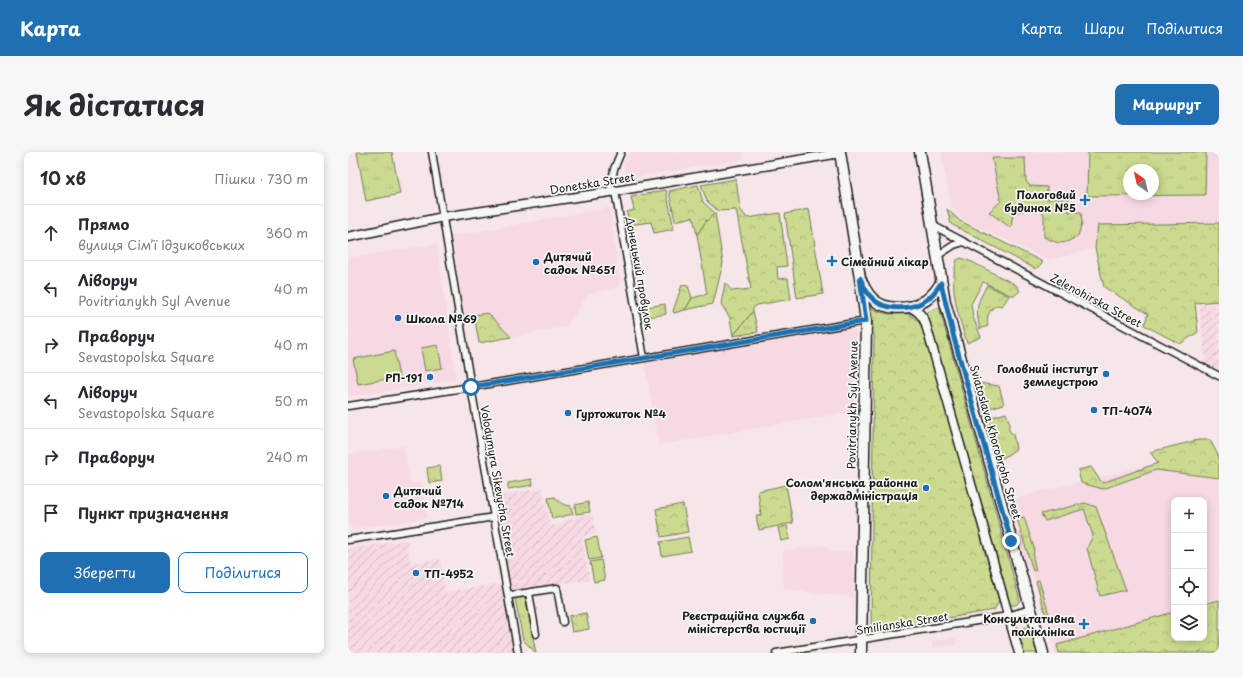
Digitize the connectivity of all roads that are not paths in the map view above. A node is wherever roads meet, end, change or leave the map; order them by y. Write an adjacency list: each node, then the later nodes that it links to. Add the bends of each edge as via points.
1 (432, 152): 6 (street, Volodymyra Sikevycha Street)
2 (621, 152): 5 (street, Донецький провулок, via 614,169)
3 (840, 152): 5 (street, Donetska Street); 11 (main road, Povitrianykh Syl Avenue)
4 (920, 152): 7 (main road, Sviatoslava Khorobroho Street)
5 (613, 192): 6 (street, Donetska Street); 15 (street, Донецький провулок)
6 (443, 217): 8 (street, Donetska Street); 17 (street, Volodymyra Sikevycha Street)
7 (932, 224): 9 (street, Zelenohirska Street); 10 (main road, Sviatoslava Khorobroho Street)
8 (348, 237)
9 (964, 242): 10 (street); 16 (street, Zelenohirska Street)
10 (937, 256): 12 (main road, Sviatoslava Khorobroho Street)
11 (860, 278): 13 (main road, via 872,299 881,305 895,308); 14 (main road, Povitrianykh Syl Avenue)
12 (941, 283): 13 (main road, via 932,296); 23 (main road, Sviatoslava Khorobroho Street)
13 (908, 306): 24 (street, via 921,315 926,325)
14 (866, 321): 15 (street); 27 (main road, Povitrianykh Syl Avenue)
15 (644, 358): 17 (street)
16 (1219, 376)
17 (471, 387): 18 (street); 19 (street, Volodymyra Sikevycha Street)
18 (348, 406)
19 (494, 517): 20 (street); 22 (street, Volodymyra Sikevycha Street)
20 (348, 540)
21 (529, 593): 22 (street); 25 (street, via 557,588); 26 (street)
22 (508, 594): 28 (street, Volodymyra Sikevycha Street)
23 (1030, 609): 24 (street, Smilianska Street); 32 (main road, Sviatoslava Khorobroho Street)
24 (1008, 616): 27 (street, Smilianska Street); 31 (street)
25 (563, 622)
26 (536, 634)
27 (861, 640): 29 (street, Smilianska Street); 30 (main road, Povitrianykh Syl Avenue)
28 (518, 653)
29 (776, 653)
30 (861, 653)
31 (1019, 653)
32 (1043, 653)

